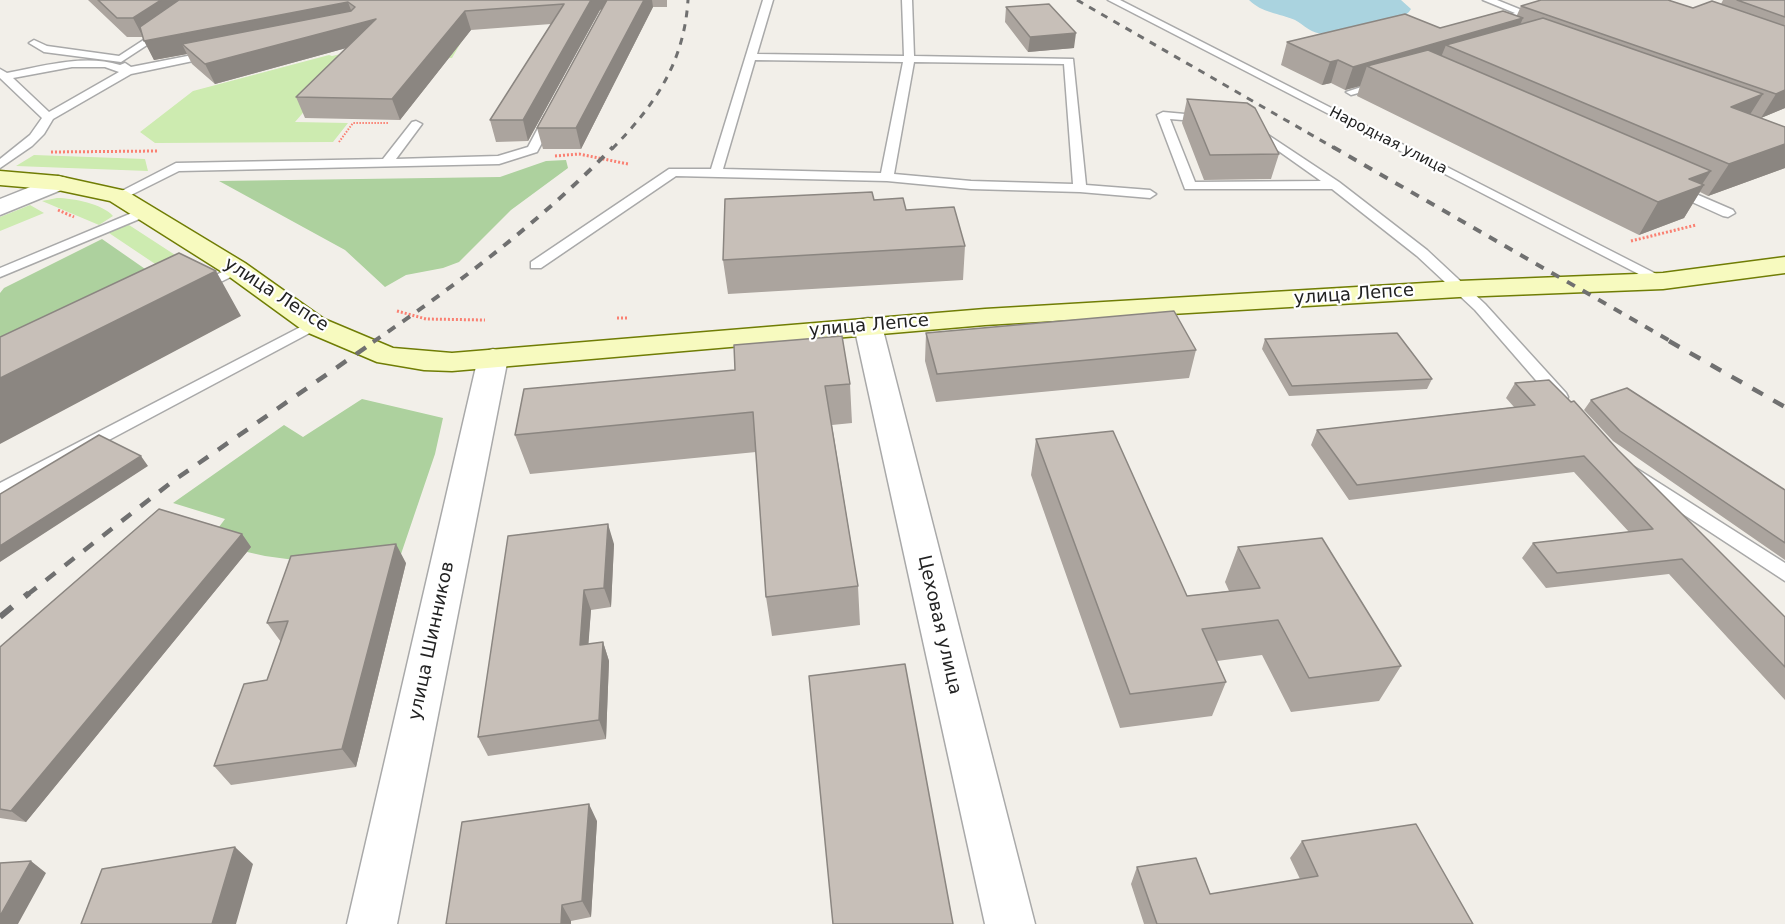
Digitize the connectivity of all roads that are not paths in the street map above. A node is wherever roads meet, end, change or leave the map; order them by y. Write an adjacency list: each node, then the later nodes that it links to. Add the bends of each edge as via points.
1 (768, 0): 11 (lane)
2 (907, 0): 13 (lane)
3 (1113, 0): 41 (lane, Народная улица)
4 (1488, 0): 6 (lane)
5 (1535, 10): 6 (lane)
6 (1524, 13): 8 (lane)
7 (177, 22): 12 (lane)
8 (1503, 28)
9 (34, 43): 12 (lane, via 44,49)
10 (230, 51): 14 (lane)
11 (751, 57): 13 (lane); 25 (lane)
12 (122, 59): 14 (lane)
13 (909, 59): 26 (lane); 31 (lane, via 1069,61)
14 (128, 71): 15 (lane, via 106,64 72,64); 19 (lane)
15 (3, 74): 19 (lane)
16 (1396, 80): 17 (lane)
17 (1351, 92)
18 (560, 100): 23 (lane, via 533,149 499,160)
19 (48, 117): 24 (lane, via 45,126)
20 (1221, 120): 29 (lane, via 1163,115 1190,186)
21 (1245, 122): 29 (lane)
22 (416, 124): 23 (lane)
23 (387, 162): 33 (lane, via 176,167)
24 (0, 164)
25 (716, 173): 26 (lane); 38 (lane, via 673,172)
26 (888, 177): 31 (lane, via 972,185)
27 (0, 178): 28 (main road, улица Лепсе)
28 (58, 183): 33 (main road, улица Лепсе); 34 (street)
29 (1335, 184): 42 (lane, via 1422,253)
30 (1664, 184): 36 (lane)
31 (1080, 188): 32 (lane)
32 (1150, 194)
33 (118, 196): 35 (main road, улица Лепсе)
34 (0, 208)
35 (144, 212): 39 (main road, улица Лепсе); 40 (lane)
36 (1728, 213)
37 (1785, 264): 41 (main road, улица Лепсе)
38 (536, 265)
39 (236, 269): 43 (lane); 44 (main road, улица Лепсе)
40 (0, 273)
41 (1663, 281): 42 (main road, улица Лепсе)
42 (1459, 289): 45 (main road, улица Лепсе); 47 (lane, via 1480,307)
43 (183, 296)
44 (314, 325): 46 (main road, улица Лепсе, via 387,356 452,362); 48 (lane)
45 (868, 326): 46 (main road, улица Лепсе); 52 (street, Цеховая улица)
46 (493, 358): 51 (street, улица Шинников)
47 (1575, 415)
48 (0, 491)
49 (1680, 526): 50 (lane, via 1615,460)
50 (1785, 573)
51 (372, 924)
52 (1010, 924)

